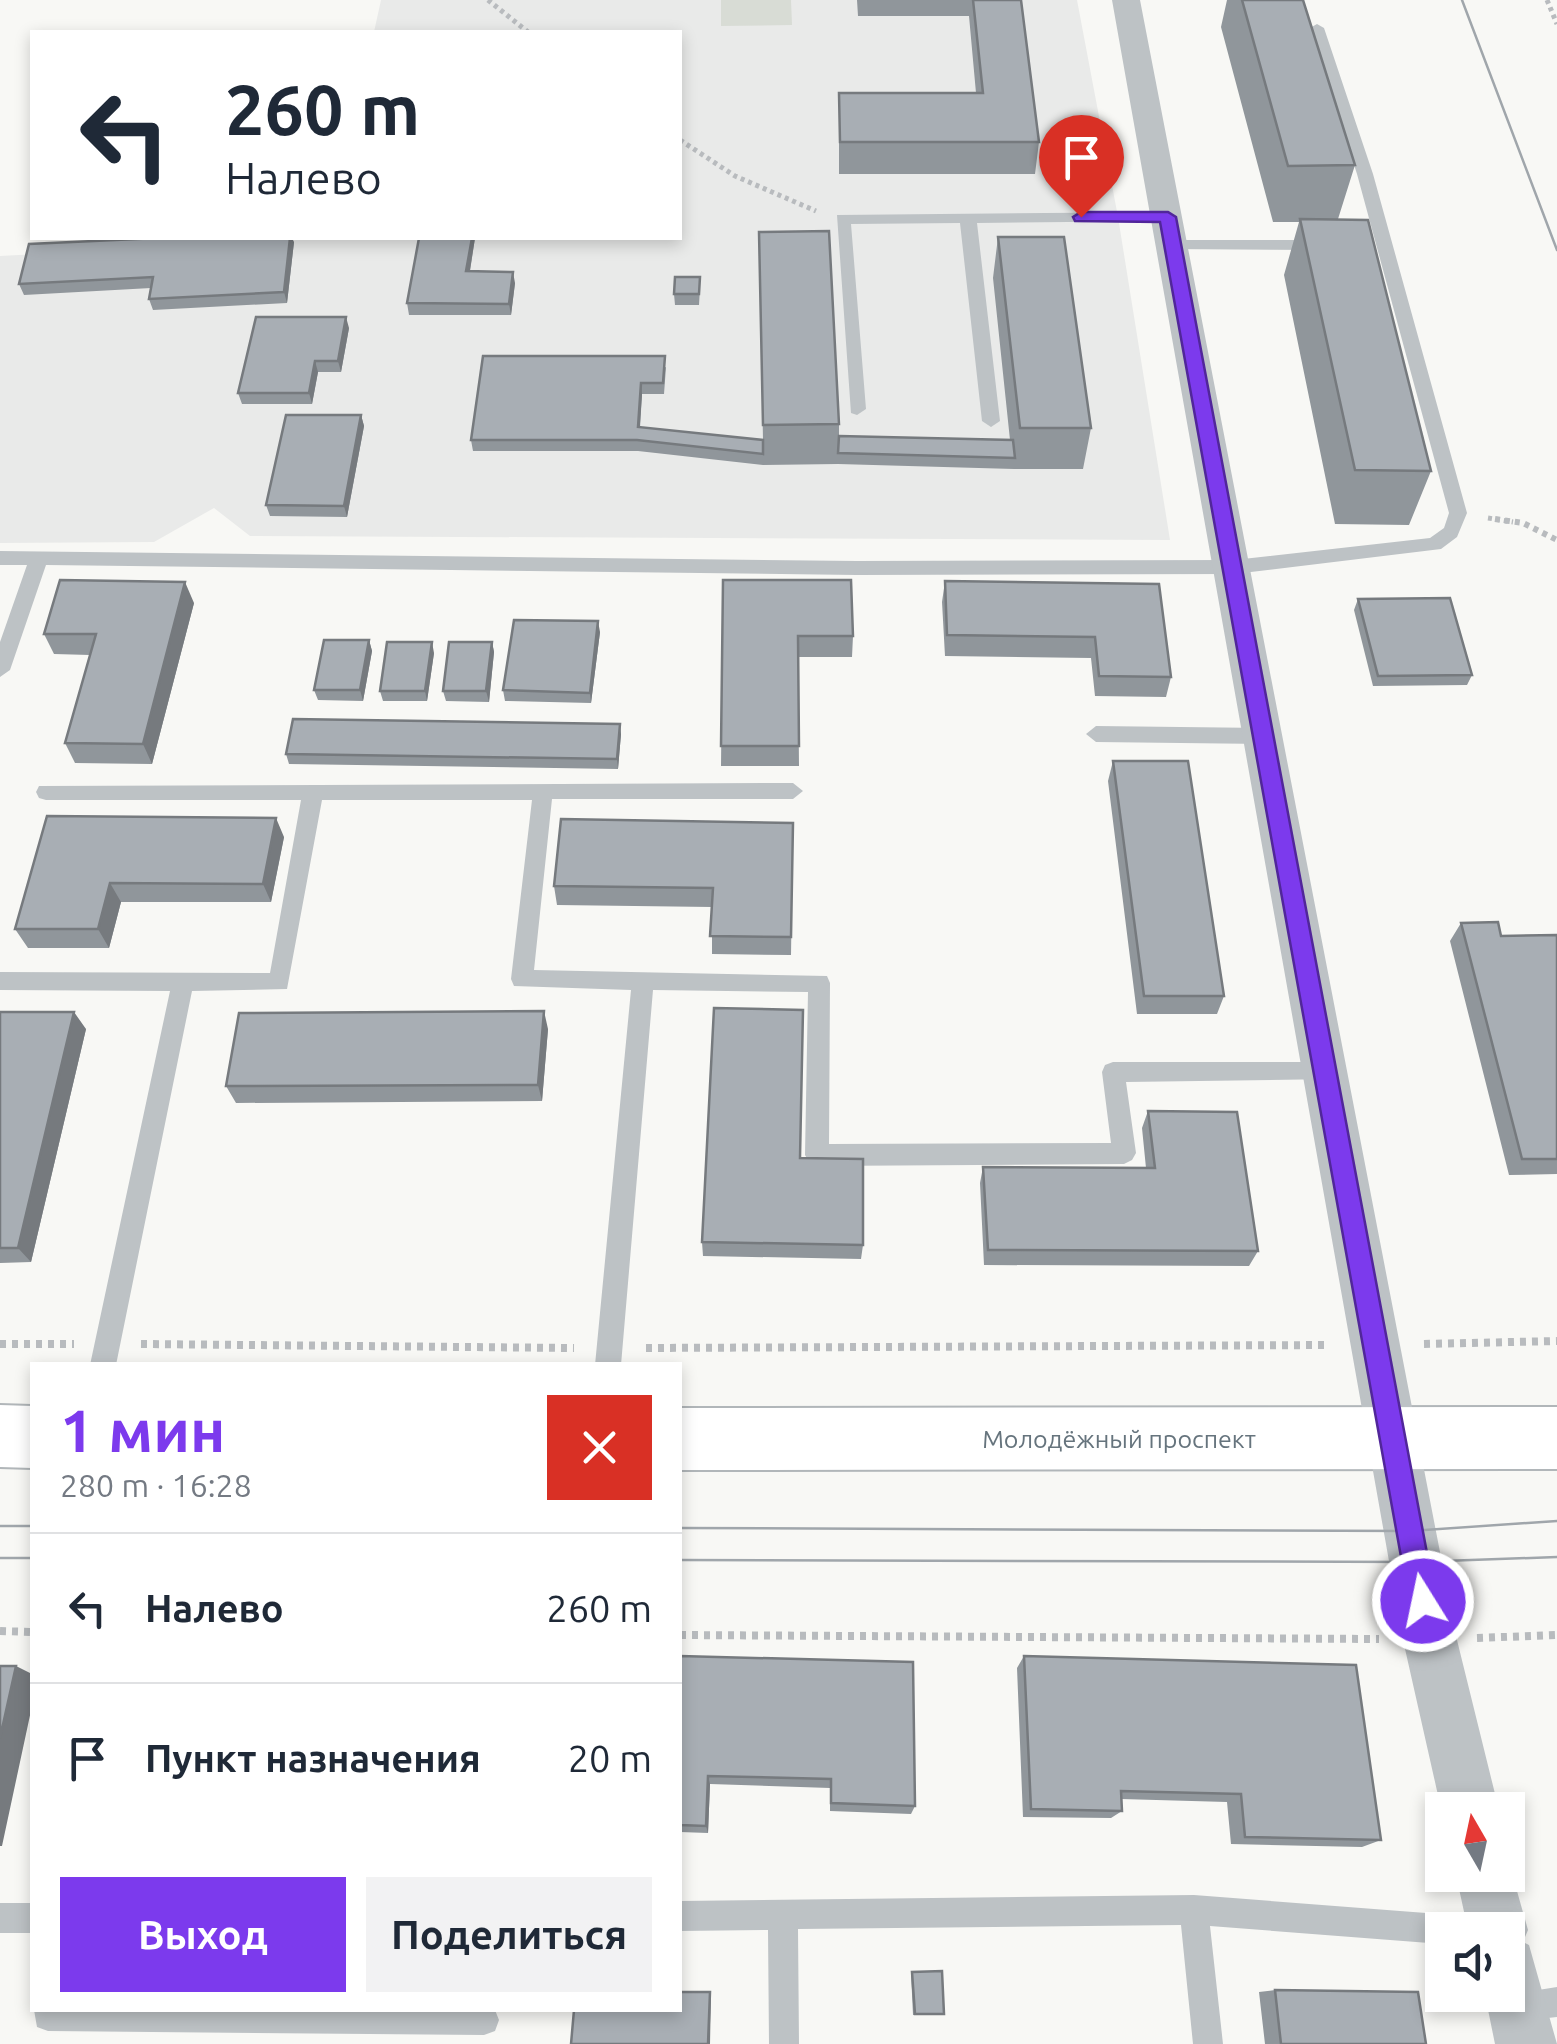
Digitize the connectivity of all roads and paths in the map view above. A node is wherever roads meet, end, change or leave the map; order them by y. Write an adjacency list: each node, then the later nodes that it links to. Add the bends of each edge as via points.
1 (488, 0): 6 (path)
2 (1126, 0): 10 (street)
3 (1547, 0): 4 (path)
4 (1557, 24)
5 (1317, 28): 14 (lane, via 1365,174 1373,245)
6 (526, 30)
7 (682, 141): 9 (path, via 735,176)
8 (968, 218): 9 (lane); 10 (lane); 13 (lane)
9 (842, 219): 12 (lane)
10 (1170, 231): 11 (lane); 18 (street)
11 (1344, 245)
12 (857, 409)
13 (991, 421)
14 (1458, 514): 15 (path, via 1522,523); 18 (lane, via 1449,536 1434,544)
15 (1557, 540)
16 (38, 557): 17 (lane); 18 (lane); 19 (lane)
17 (0, 558)
18 (1234, 566): 21 (street)
19 (0, 670)
20 (1096, 734): 21 (lane)
21 (1266, 736): 29 (street)
22 (793, 790): 23 (lane)
23 (543, 791): 25 (lane); 26 (lane, via 522,979)
24 (46, 792): 25 (lane)
25 (313, 792): 28 (lane, via 279,982)
26 (643, 980): 29 (lane, via 819,983 817,1155 1124,1153 1113,1072); 35 (lane)
27 (0, 981): 28 (lane)
28 (183, 981): 34 (lane)
29 (1327, 1072): 38 (street)
30 (1557, 1341): 32 (path)
31 (0, 1344): 34 (path)
32 (1418, 1344)
33 (1338, 1345): 35 (path)
34 (105, 1355): 35 (path)
35 (609, 1356)
36 (0, 1436): 37 (main road)
37 (30, 1436)
38 (1393, 1438): 39 (main road, Молодёжный проспект); 40 (main road, Молодёжный проспект); 47 (street)
39 (1557, 1438)
40 (682, 1439)
41 (0, 1631): 42 (path)
42 (30, 1632)
43 (682, 1635): 46 (path)
44 (1557, 1635): 45 (path)
45 (1471, 1638)
46 (1382, 1640)
47 (1466, 1792)
48 (1194, 1910): 49 (lane); 53 (lane); 57 (lane)
49 (783, 1914): 50 (lane); 56 (lane)
50 (682, 1916)
51 (0, 1918): 52 (lane)
52 (30, 1918)
53 (1425, 1928)
54 (49, 2012): 55 (lane)
55 (484, 2025)
56 (784, 2044)
57 (1208, 2044)

